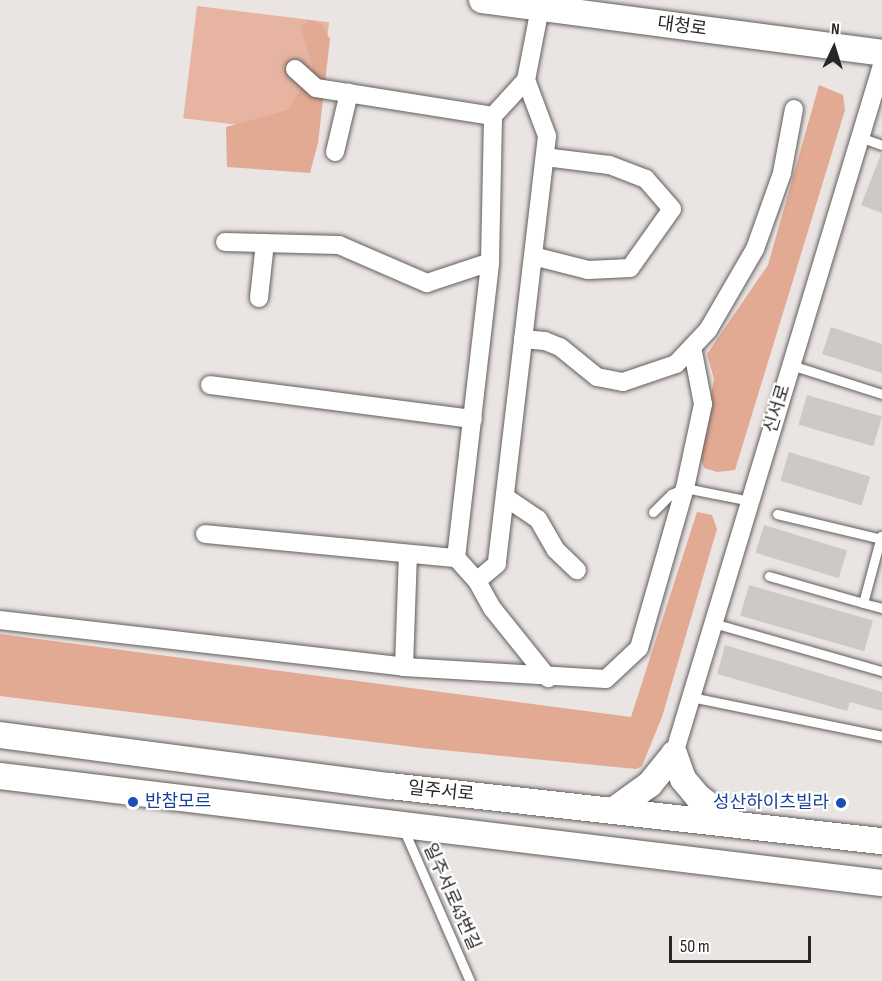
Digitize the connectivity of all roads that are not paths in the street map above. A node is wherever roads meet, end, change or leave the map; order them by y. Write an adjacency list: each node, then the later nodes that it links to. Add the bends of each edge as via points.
1 (482, 0): 2 (main road, 대청로)
2 (540, 8): 3 (main road, 대청로); 6 (street)
3 (882, 54)
4 (882, 64): 10 (street, 신서로)
5 (295, 69): 7 (street, via 316,88)
6 (526, 80): 9 (street); 13 (street, via 547,136)
7 (349, 93): 9 (street); 12 (street)
8 (794, 109): 20 (street, via 782,173 755,249 708,330)
9 (493, 116): 17 (street)
10 (860, 137): 11 (lane); 21 (street, 신서로)
11 (882, 146)
12 (335, 152)
13 (545, 157): 16 (street); 16 (street, via 609,165 646,179 672,209 630,268 588,270)
14 (225, 242): 15 (street)
15 (265, 243): 17 (street, via 339,245 427,283); 18 (street)
16 (533, 256): 19 (street)
17 (490, 262): 24 (street)
18 (260, 298)
19 (523, 339): 20 (street, via 545,341 561,348 597,377 622,382 676,364); 26 (street)
20 (692, 347): 25 (street, via 702,404)
21 (791, 365): 23 (lane); 27 (street, 신서로)
22 (210, 385): 24 (street)
23 (882, 394)
24 (473, 419): 33 (street)
25 (685, 488): 27 (lane); 28 (lane, via 670,494); 43 (street, via 639,648 606,679)
26 (505, 497): 34 (street, via 538,519 556,550); 36 (street, via 497,564)
27 (750, 501): 40 (street, 신서로)
28 (653, 512)
29 (777, 514): 31 (lane)
30 (205, 534): 32 (street)
31 (882, 537): 37 (lane)
32 (408, 554): 33 (street); 41 (street)
33 (456, 558): 36 (street)
34 (577, 570)
35 (769, 576): 37 (lane)
36 (477, 581): 43 (street, via 492,608)
37 (863, 603): 38 (lane)
38 (882, 608)
39 (0, 620): 41 (street)
40 (713, 624): 42 (lane); 44 (street, 신서로)
41 (404, 668): 43 (street)
42 (882, 671)
43 (548, 678)
44 (691, 697): 46 (lane); 47 (street, 신서로)
45 (0, 735): 49 (main road, 일주서로, via 390,786)
46 (882, 736)
47 (674, 754): 49 (main road, via 650,784); 51 (main road, via 683,778 698,797)
48 (0, 776): 50 (main road, 일주서로)
49 (614, 810): 51 (main road, 일주서로)
50 (402, 825): 53 (main road, 일주서로); 54 (lane, 일주서로43번길)
51 (735, 825): 52 (main road, 일주서로)
52 (876, 838)
53 (882, 883)
54 (470, 981)

